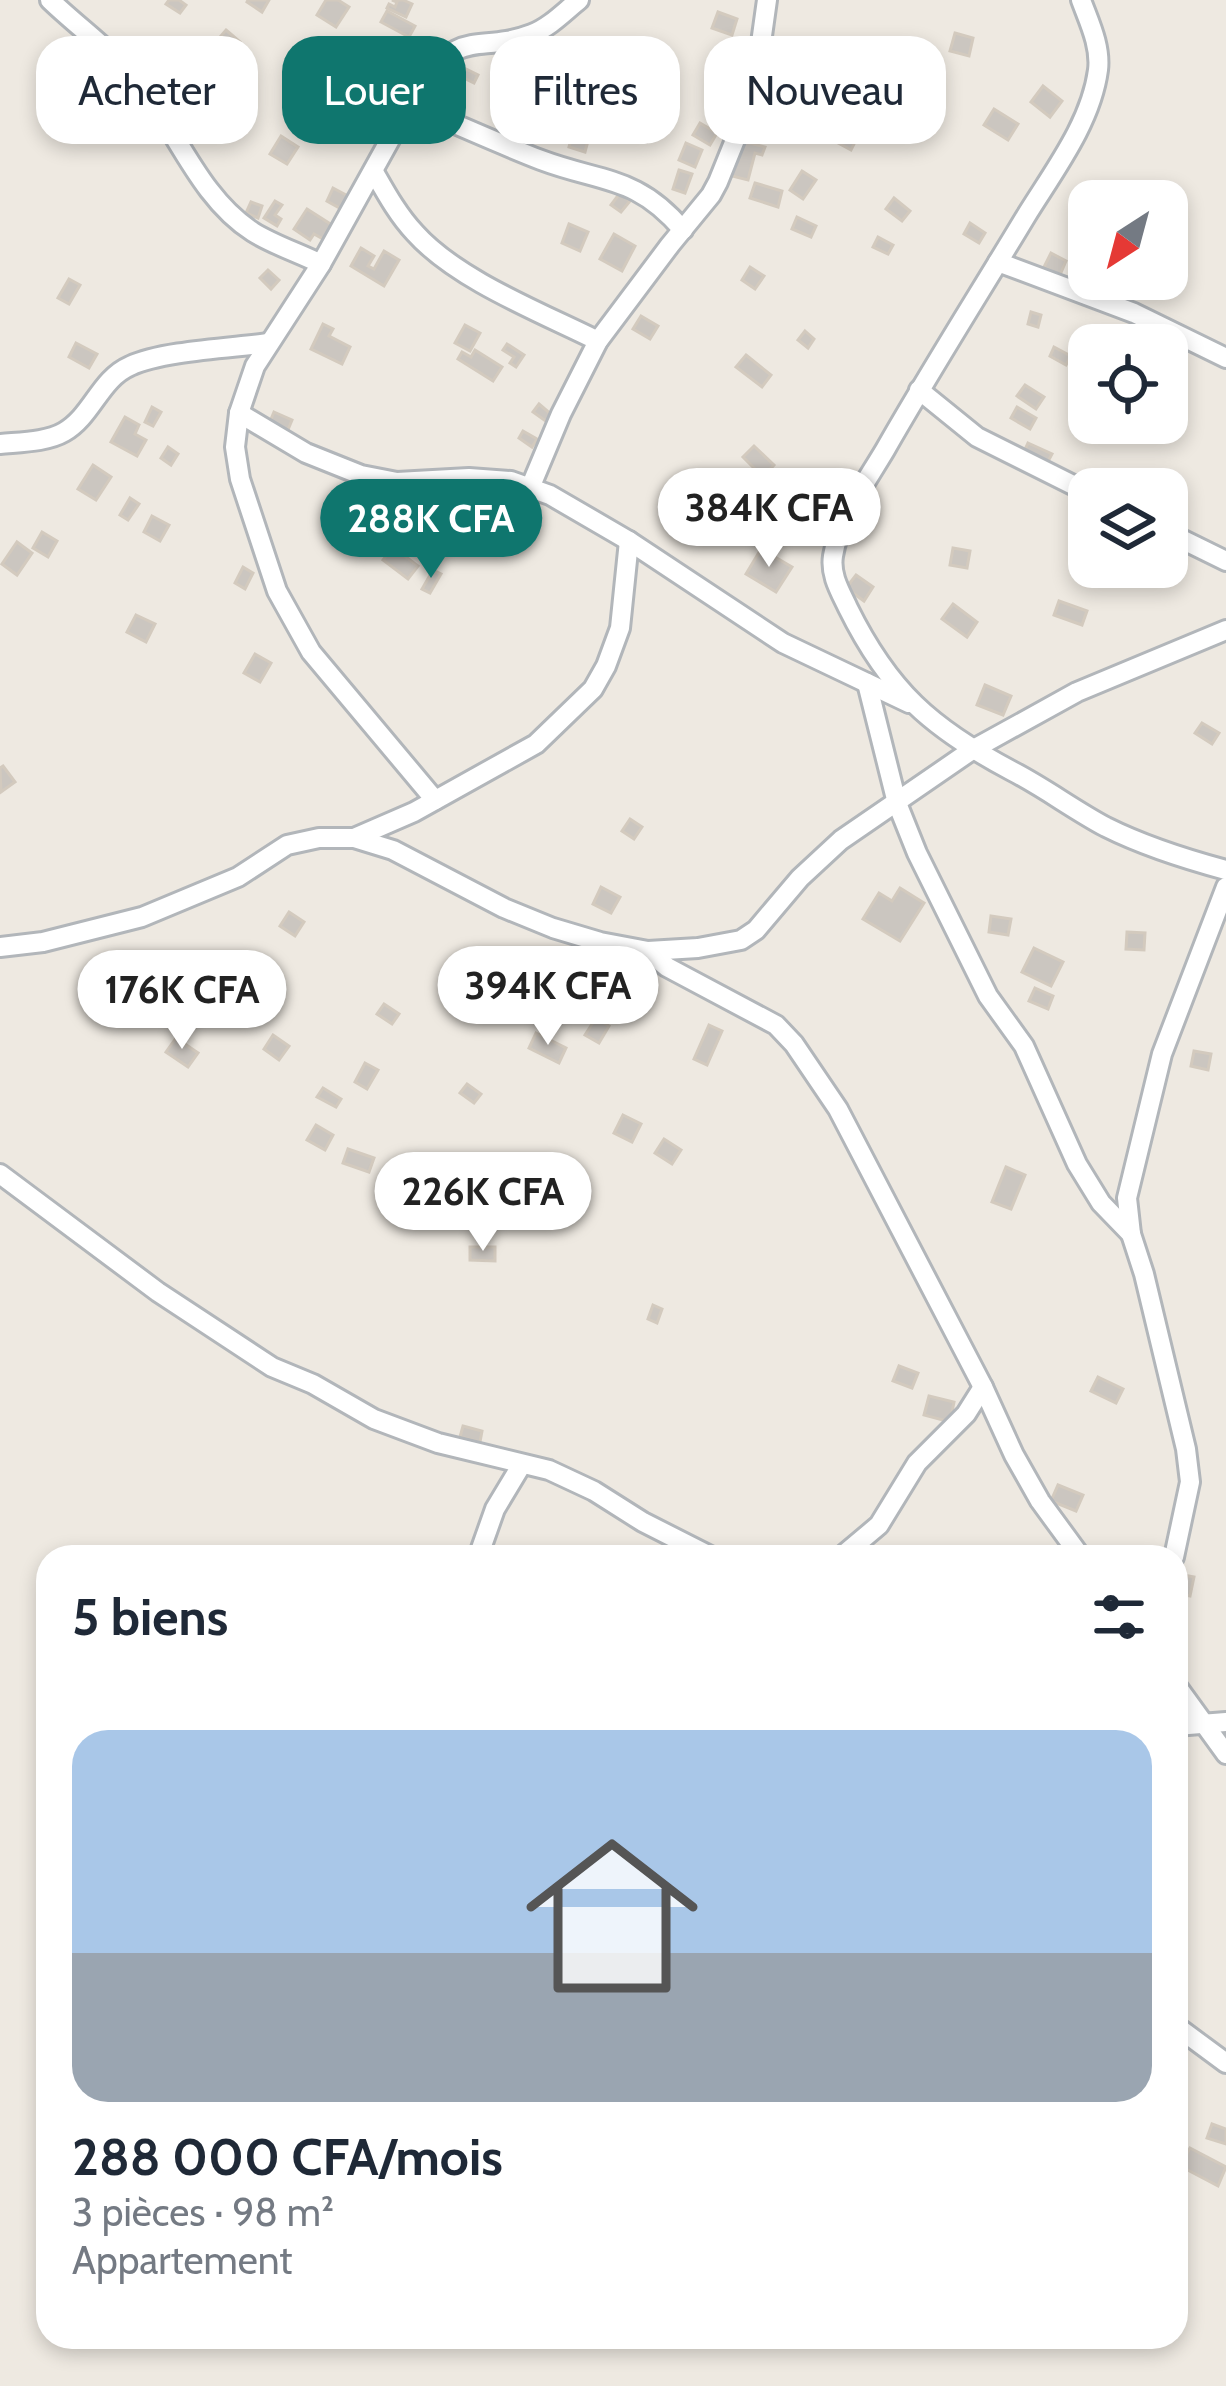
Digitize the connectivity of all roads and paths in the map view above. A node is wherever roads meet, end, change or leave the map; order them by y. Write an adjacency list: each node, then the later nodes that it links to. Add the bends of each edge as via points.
1 (50, 0): 11 (street, via 132,76 230,213)
2 (579, 0): 5 (street, via 531,34)
3 (767, 0): 9 (street, via 754,93 718,182)
4 (1081, 0): 10 (street, via 1099,65 1091,101)
5 (466, 46)
6 (466, 128): 9 (street, via 624,184)
7 (389, 144): 8 (street)
8 (374, 172): 11 (street); 12 (street, via 442,258)
9 (683, 230): 12 (street)
10 (998, 262): 14 (street); 15 (street)
11 (321, 264): 13 (street)
12 (598, 340): 19 (street)
13 (269, 343): 16 (street); 17 (street, via 132,364 62,434)
14 (1226, 358)
15 (919, 390): 18 (street, via 976,437); 25 (street, via 833,556 834,578 872,654)
16 (239, 413): 19 (street, via 362,475); 27 (street, via 240,479 277,591 311,652)
17 (0, 444)
18 (1068, 483)
19 (530, 488): 20 (street)
20 (629, 541): 24 (street, via 783,643); 27 (street, via 620,628 593,689 536,744)
21 (1188, 542): 22 (street)
22 (1226, 561)
23 (1226, 631): 26 (street, via 1077,692)
24 (867, 683): 25 (street); 28 (street)
25 (913, 705): 26 (street)
26 (972, 750): 28 (street); 30 (street, via 1106,826)
27 (434, 800): 29 (street)
28 (897, 802): 33 (street, via 841,840 748,937); 35 (street, via 916,854 988,995 1024,1046 1076,1164)
29 (354, 838): 32 (street, via 287,845 238,877 142,917); 33 (street, via 553,928)
30 (1226, 871)
31 (1226, 886): 35 (street, via 1162,1054 1127,1198)
32 (0, 947)
33 (648, 951): 36 (street, via 776,1025 794,1044 838,1109)
34 (0, 1174): 37 (street, via 272,1367 374,1419)
35 (1131, 1234): 42 (street, via 1186,1449 1190,1482)
36 (982, 1387): 40 (street, via 917,1463 879,1525); 41 (street, via 1040,1501)
37 (522, 1464): 38 (street); 39 (street, via 594,1491)
38 (482, 1545)
39 (688, 1545)
40 (855, 1545)
41 (1072, 1545)
42 (1177, 1545)
43 (1188, 1701): 45 (street)
44 (1226, 1721): 45 (street)
45 (1204, 1724): 46 (street); 47 (street)
46 (1188, 1725)
47 (1226, 1754)
48 (1188, 2035): 49 (street)
49 (1226, 2063)

